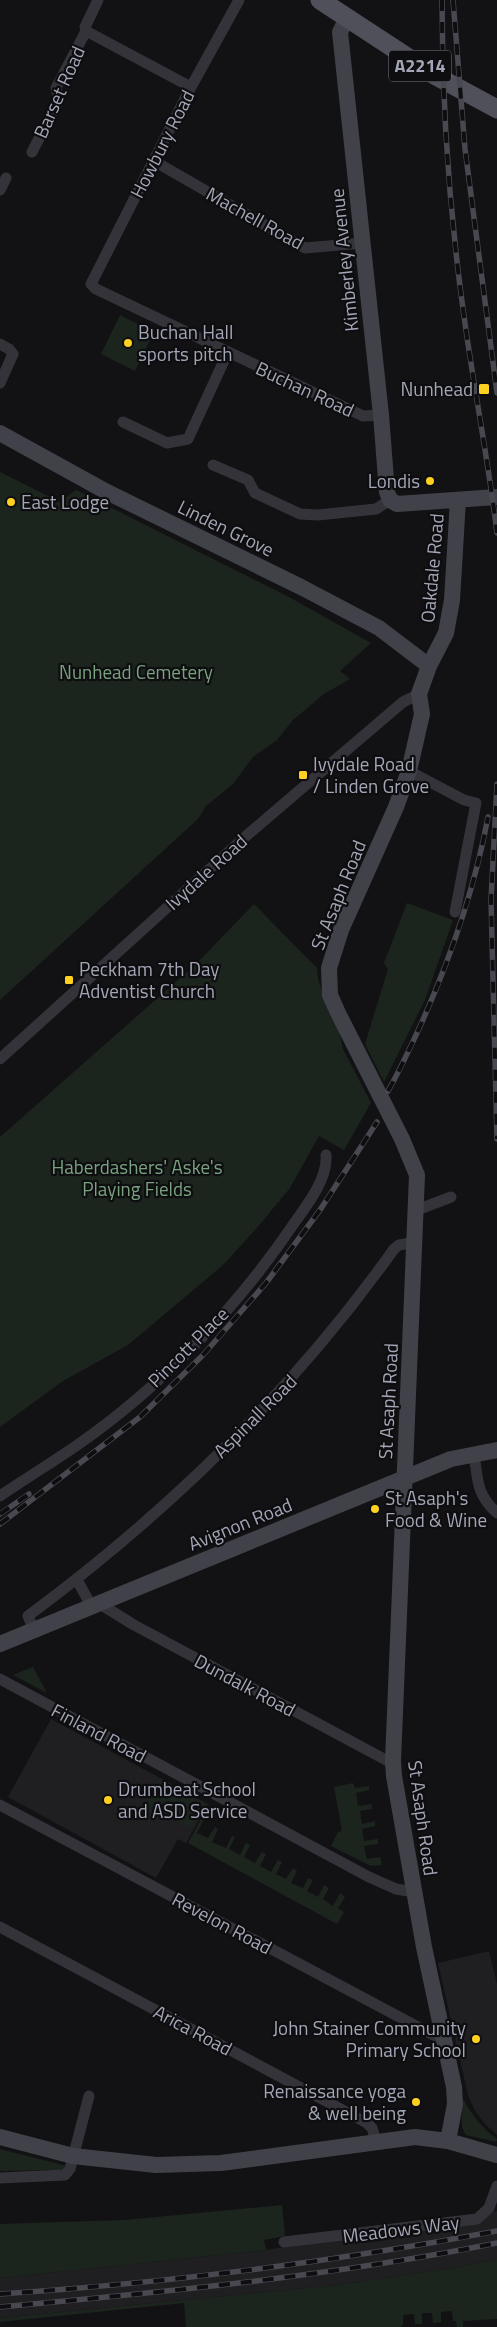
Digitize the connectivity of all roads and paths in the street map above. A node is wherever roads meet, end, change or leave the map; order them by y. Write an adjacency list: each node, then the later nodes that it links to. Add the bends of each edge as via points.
1 (98, 0): 5 (street, Barset Road)
2 (239, 0): 6 (street, Howbury Road)
3 (320, 0): 4 (main road, A2214)
4 (344, 10): 7 (main road, A2214, via 436,76); 12 (street, Kimberley Avenue, via 340,32)
5 (86, 32): 6 (street, Barset Road); 8 (street, Barset Road, via 56,88 59,100)
6 (191, 87): 9 (street, Howbury Road)
7 (497, 109)
8 (32, 152)
9 (154, 161): 12 (street, Machell Road, via 305,248); 13 (street, Howbury Road, via 93,279 91,284)
10 (6, 178): 11 (street)
11 (0, 190)
12 (363, 243): 17 (street, Kimberley Avenue)
13 (96, 290): 15 (street, Buchan Road)
14 (0, 344): 16 (street, via 12,354)
15 (228, 352): 17 (street, Buchan Road, via 363,416); 18 (street, via 188,439 167,443)
16 (0, 383)
17 (381, 415): 22 (street, Kimberley Avenue, via 386,492)
18 (123, 422)
19 (0, 434): 24 (street, Linden Grove, via 107,492 379,628)
20 (213, 464): 22 (street, via 248,480 255,493 318,519 376,509)
21 (497, 497): 23 (street)
22 (390, 500): 23 (street, via 397,504)
23 (458, 500): 24 (street, Oakdale Road, via 451,605 446,633)
24 (429, 666): 25 (street, Oakdale Road)
25 (419, 694): 26 (street, St Asaph Road, via 422,714); 28 (street, Ivydale Road, via 403,702 246,836)
26 (409, 771): 27 (street, via 476,803); 31 (street, St Asaph Road, via 392,819 341,930 329,968 330,995 417,1175)
27 (455, 912)
28 (0, 1059)
29 (326, 1155): 36 (street, Pincott Place, via 326,1168 288,1234 205,1333 124,1409 76,1446)
30 (451, 1197): 31 (street)
31 (417, 1210): 32 (street, St Asaph Road)
32 (416, 1242): 35 (street, St Asaph Road); 38 (street, Aspinall Road, via 394,1249 358,1300 250,1423)
33 (497, 1450): 34 (street, Avignon Road)
34 (474, 1454): 35 (street, Avignon Road, via 451,1459); 37 (street, via 482,1496)
35 (404, 1478): 39 (street, Avignon Road); 43 (street, St Asaph Road)
36 (0, 1496)
37 (497, 1513)
38 (77, 1580): 39 (street); 40 (street, Aspinall Road)
39 (96, 1605): 40 (street, Avignon Road); 43 (street, Dundalk Road)
40 (31, 1623): 41 (street, Avignon Road)
41 (0, 1644)
42 (0, 1679): 45 (street, Finland Road, via 369,1877 396,1889)
43 (393, 1761): 45 (street, St Asaph Road)
44 (0, 1806): 47 (street, Revelon Road, via 437,2037)
45 (414, 1892): 47 (street, St Asaph Road)
46 (0, 1927): 51 (street, Arica Road, via 367,2123)
47 (444, 2036): 50 (street, St Asaph Road, via 455,2104)
48 (89, 2096): 53 (street)
49 (0, 2137): 53 (street)
50 (448, 2141): 51 (street, via 414,2137); 52 (street)
51 (376, 2142): 53 (street, via 191,2165 136,2164)
52 (497, 2155)
53 (73, 2156): 54 (street, via 65,2175)
54 (0, 2178)
55 (497, 2186): 56 (street, Meadows Way, via 489,2208 477,2220)
56 (284, 2242)

